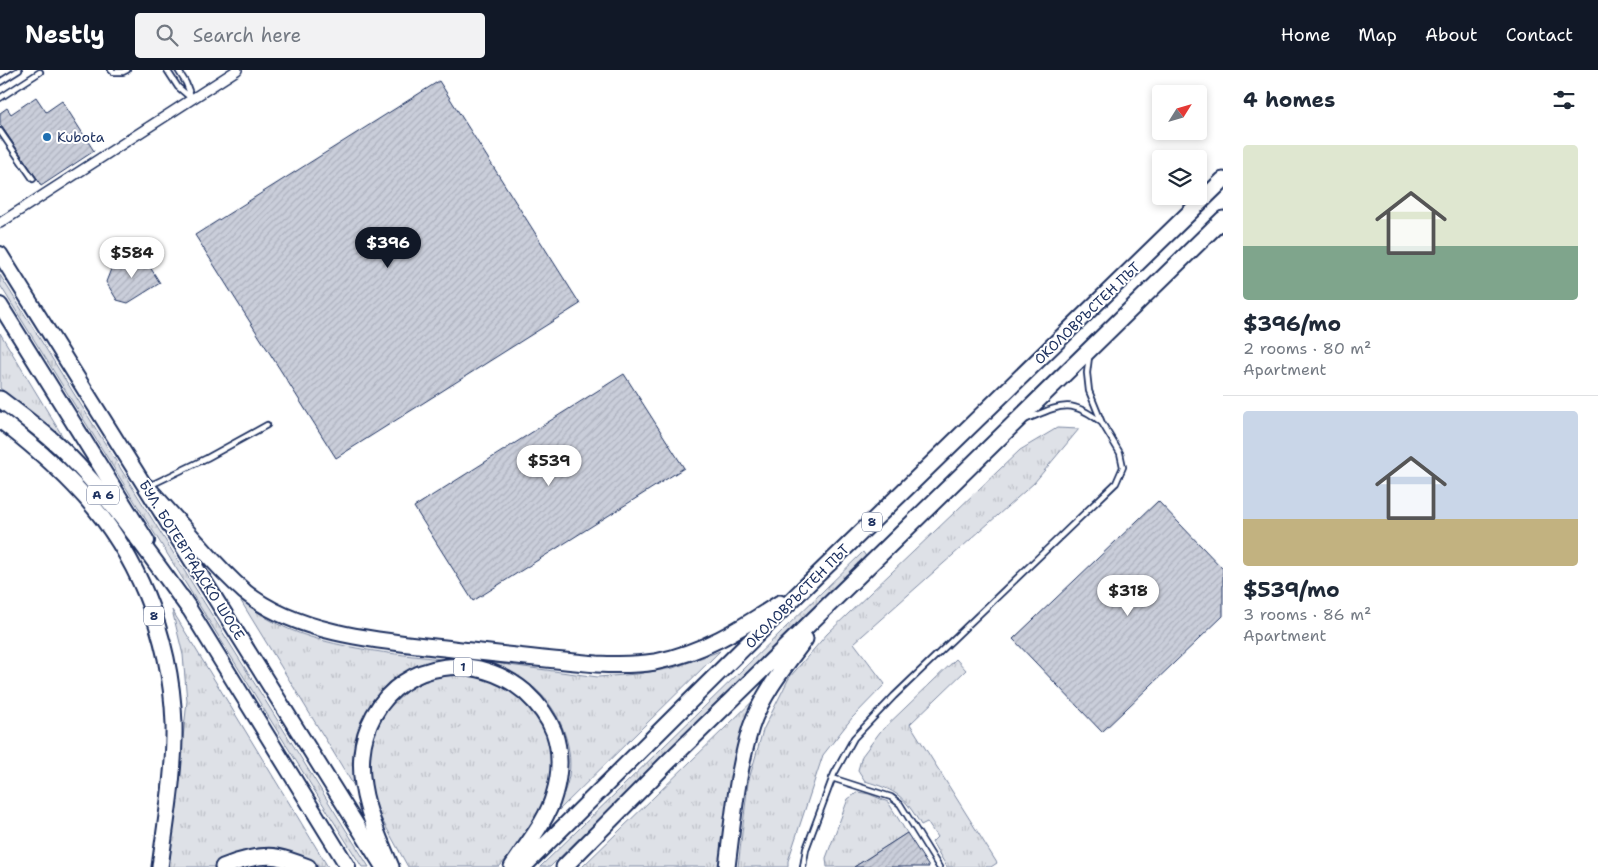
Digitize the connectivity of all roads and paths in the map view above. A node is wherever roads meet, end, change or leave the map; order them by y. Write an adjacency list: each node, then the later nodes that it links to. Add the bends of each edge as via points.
1 (19, 70): 8 (lane)
2 (111, 70): 3 (lane)
3 (127, 70)
4 (167, 70): 10 (lane, via 178,88)
5 (178, 70): 10 (lane)
6 (237, 70): 10 (street)
7 (40, 72): 9 (lane)
8 (0, 82)
9 (0, 98)
10 (192, 99): 15 (street)
11 (0, 130): 12 (lane)
12 (33, 179)
13 (1223, 180): 25 (highway, ОКОЛОВРЪСТЕН ПЪТ / 8)
14 (1223, 219): 18 (highway, ОКОЛОВРЪСТЕН ПЪТ / 8)
15 (0, 223)
16 (0, 254): 24 (main road, БУЛ. БОТЕВГРАДСКО ШОСЕ)
17 (0, 305): 27 (main road, БУЛ. БОТЕВГРАДСКО ШОСЕ)
18 (1089, 350): 21 (lane, via 1089,391); 23 (highway, ОКОЛОВРЪСТЕН ПЪТ / 8)
19 (0, 399): 27 (highway, A 6, via 52,440 82,469)
20 (0, 420): 29 (highway, 8, via 76,486 124,551 148,597 164,647 174,724)
21 (1102, 423): 23 (lane, via 1080,408 1062,406); 28 (lane, via 1120,453 1123,467 1116,483 862,728)
22 (267, 424): 24 (lane)
23 (1014, 424): 26 (highway, ОКОЛОВРЪСТЕН ПЪТ / 8)
24 (147, 487): 25 (highway, via 219,566 267,607 314,627 414,645 596,664 653,662 679,656 725,637); 33 (main road, БУЛ. БОТЕВГРАДСКО ШОСЕ)
25 (808, 584): 36 (highway, ОКОЛОВРЪСТЕН ПЪТ / 8)
26 (831, 603): 37 (highway, ОКОЛОВРЪСТЕН ПЪТ / 8); 38 (highway, via 775,680 752,726 737,789)
27 (188, 607): 32 (main road, БУЛ. БОТЕВГРАДСКО ШОСЕ)
28 (832, 778): 39 (lane, via 806,849); 40 (lane, via 891,797 900,804)
29 (160, 867)
30 (223, 867): 31 (highway, via 234,862 276,856)
31 (308, 867)
32 (348, 867)
33 (382, 867)
34 (391, 867): 35 (highway, 1, via 364,791 362,754 366,735 379,706 389,694 417,674 450,666 486,670 519,687 545,714 553,731 559,762 554,796 548,812)
35 (512, 867)
36 (523, 867)
37 (564, 867)
38 (727, 867)
39 (803, 867)
40 (939, 867)

